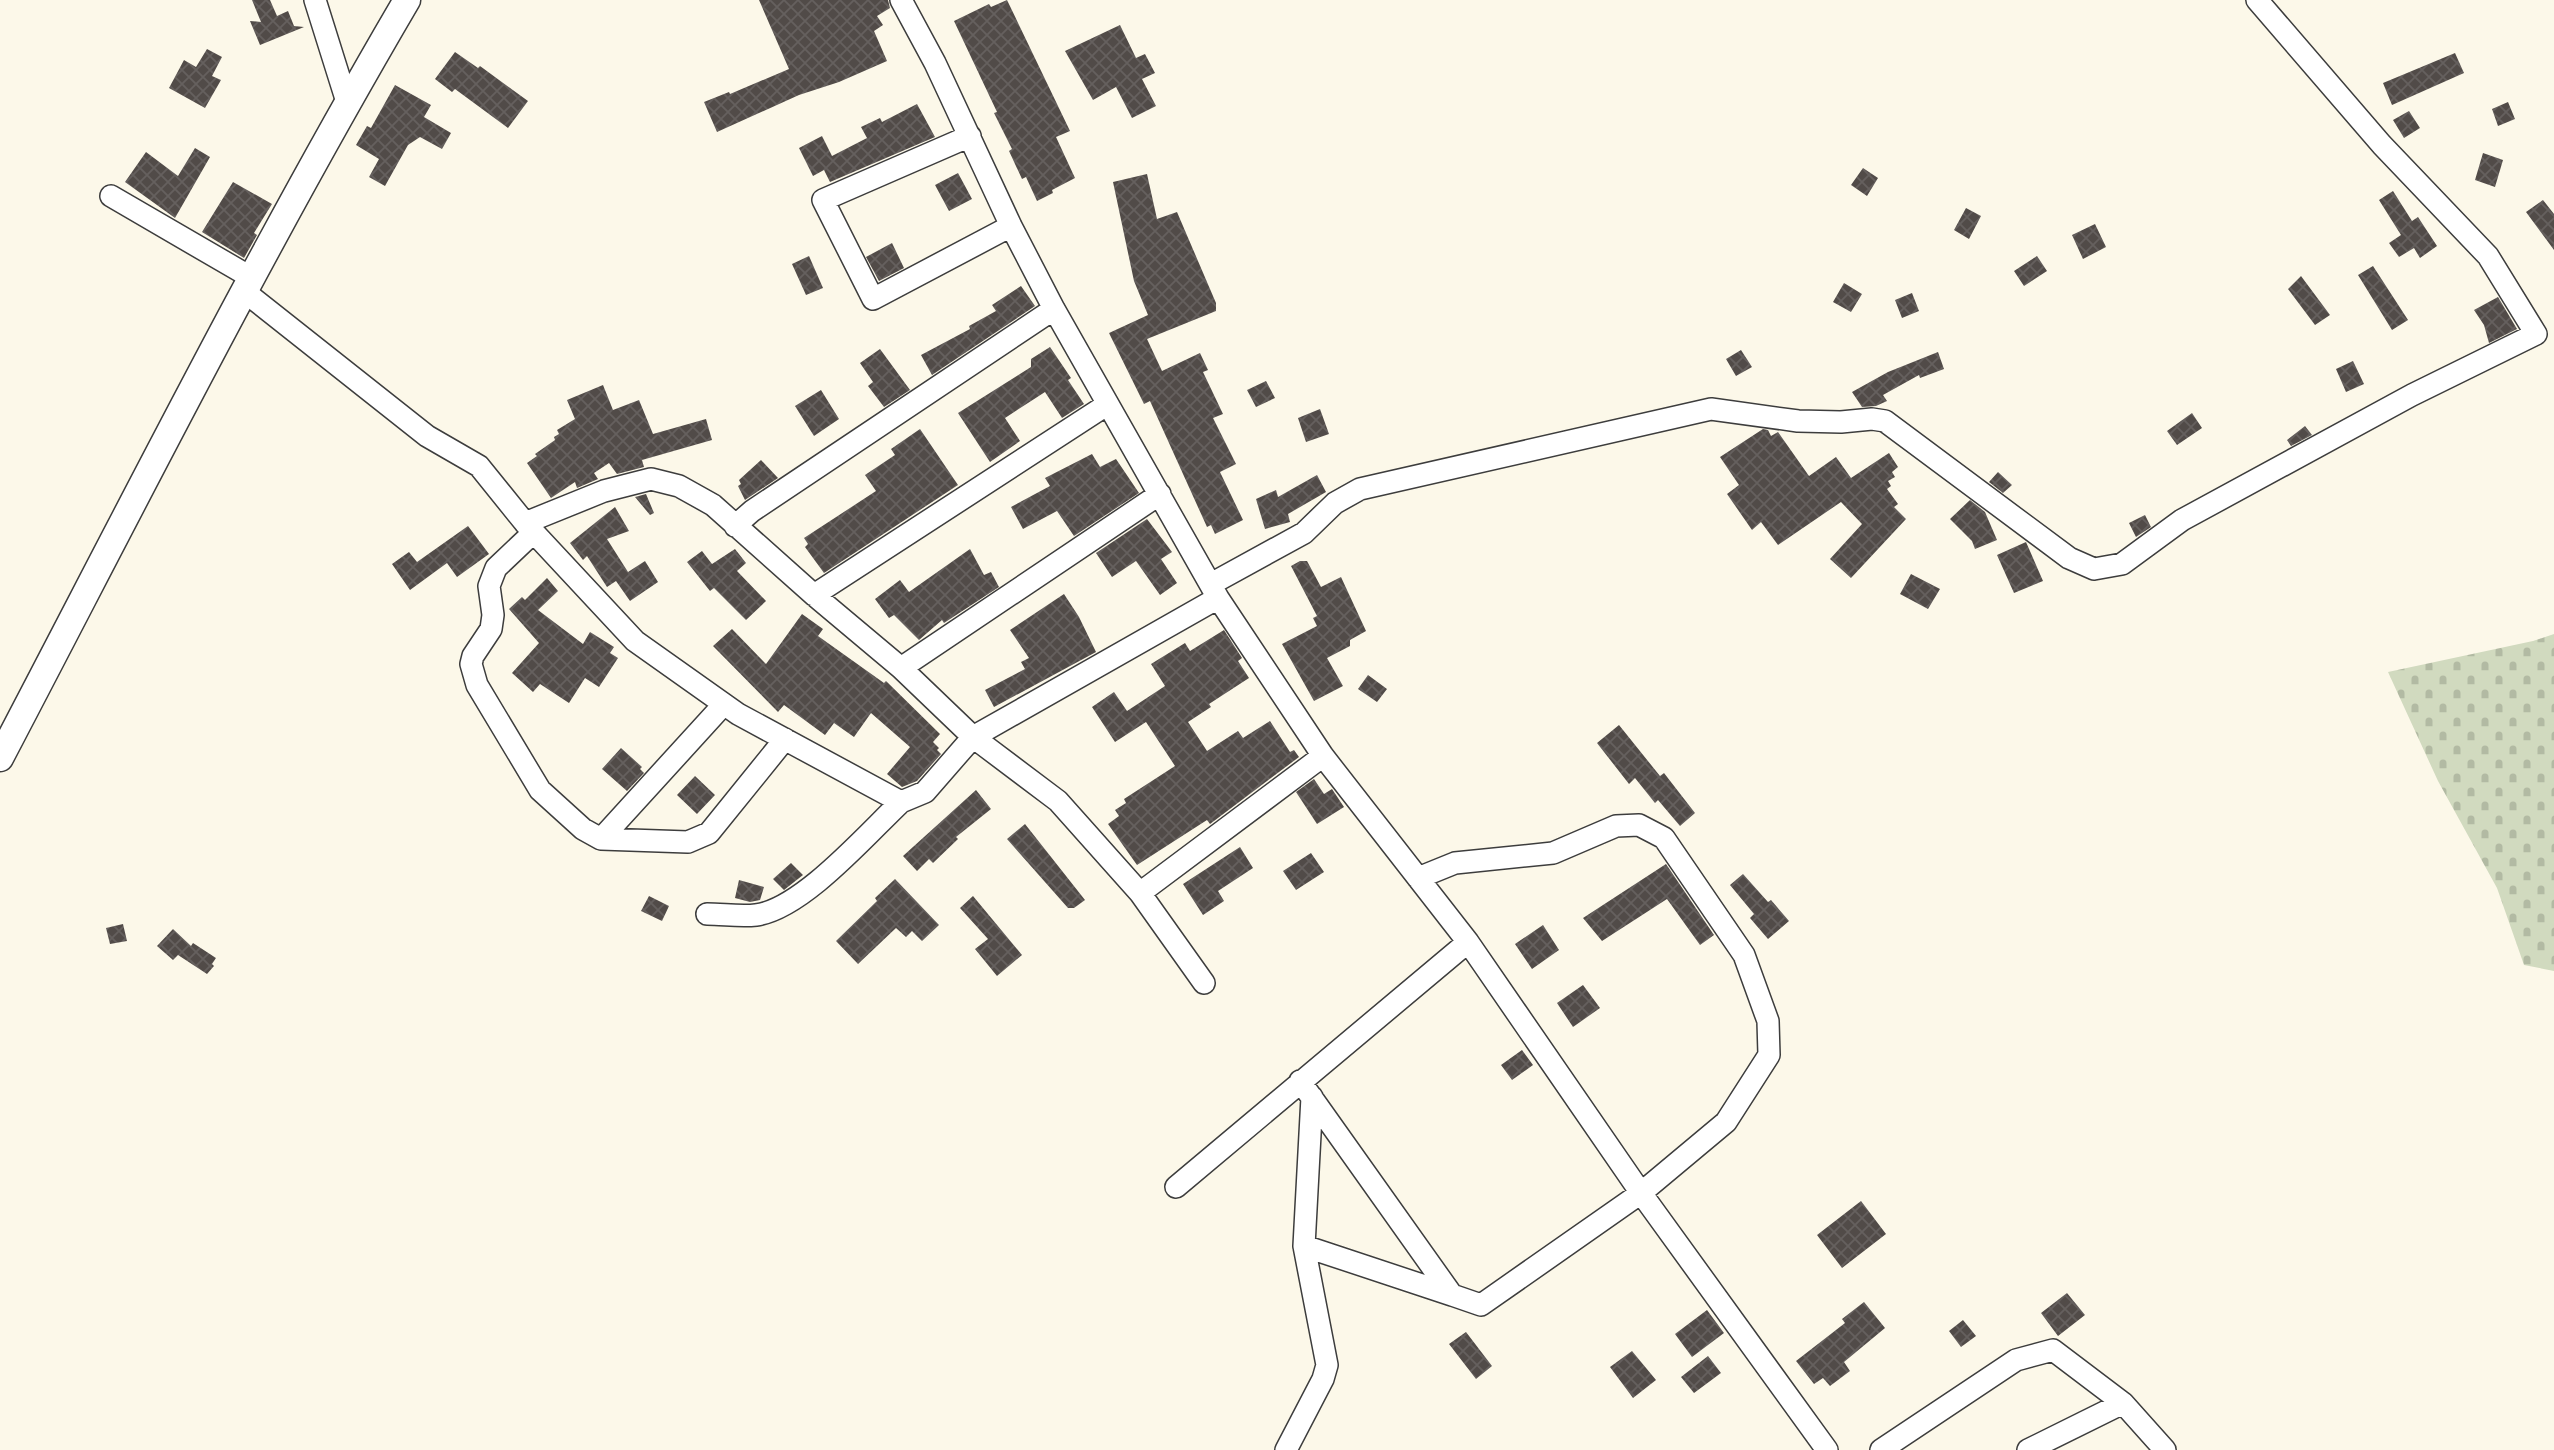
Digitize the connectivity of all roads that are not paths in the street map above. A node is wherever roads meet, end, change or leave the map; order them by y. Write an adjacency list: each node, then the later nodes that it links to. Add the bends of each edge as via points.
1 (315, 0): 5 (street)
2 (407, 0): 5 (street)
3 (901, 0): 6 (street)
4 (2257, 0): 15 (street, via 2382,145 2488,256 2536,334 2412,395 2182,520 2122,564 2094,569 2069,558 1885,421 1797,421 1711,409 1360,489 1335,503 1304,533)
5 (347, 102): 9 (street)
6 (970, 136): 8 (street); 8 (street, via 823,200 873,299)
7 (111, 196): 9 (street)
8 (1012, 226): 10 (street)
9 (248, 285): 14 (street, via 427,436 479,466); 22 (street)
10 (1054, 309): 11 (street); 13 (street)
11 (1108, 404): 12 (street); 16 (street)
12 (1160, 494): 15 (street); 17 (street)
13 (735, 526): 14 (street, via 713,505 679,486 651,479 604,491); 16 (street)
14 (529, 527): 18 (street, via 635,641); 24 (street, via 496,568 489,586 491,629 471,664 477,685 540,790)
15 (1215, 591): 19 (street); 21 (street)
16 (814, 595): 17 (street)
17 (901, 668): 19 (street)
18 (724, 704): 20 (street); 24 (street)
19 (973, 737): 23 (street, via 925,792); 26 (street, via 1058,801)
20 (785, 739): 23 (street); 24 (street, via 709,833 688,842)
21 (1323, 755): 25 (street); 26 (street)
22 (0, 758)
23 (901, 802): 27 (street, via 795,899 757,915)
24 (601, 839)
25 (1418, 878): 28 (street); 32 (street, via 1455,863 1553,853 1616,826 1639,825 1664,838 1744,956 1768,1021 1769,1055 1726,1122)
26 (1140, 893): 29 (street)
27 (707, 914)
28 (1468, 942): 30 (street); 32 (street)
29 (1204, 983)
30 (1306, 1089): 31 (street); 33 (street); 34 (street)
31 (1176, 1187)
32 (1642, 1193): 34 (street, via 1481,1305); 37 (street)
33 (1304, 1246): 34 (street); 36 (street, via 1327,1365)
34 (1452, 1295)
35 (2123, 1403): 38 (street, via 2053,1350 2016,1360); 39 (street); 40 (street)
36 (1286, 1450)
37 (1827, 1450)
38 (1881, 1450)
39 (2028, 1450)
40 (2165, 1450)

